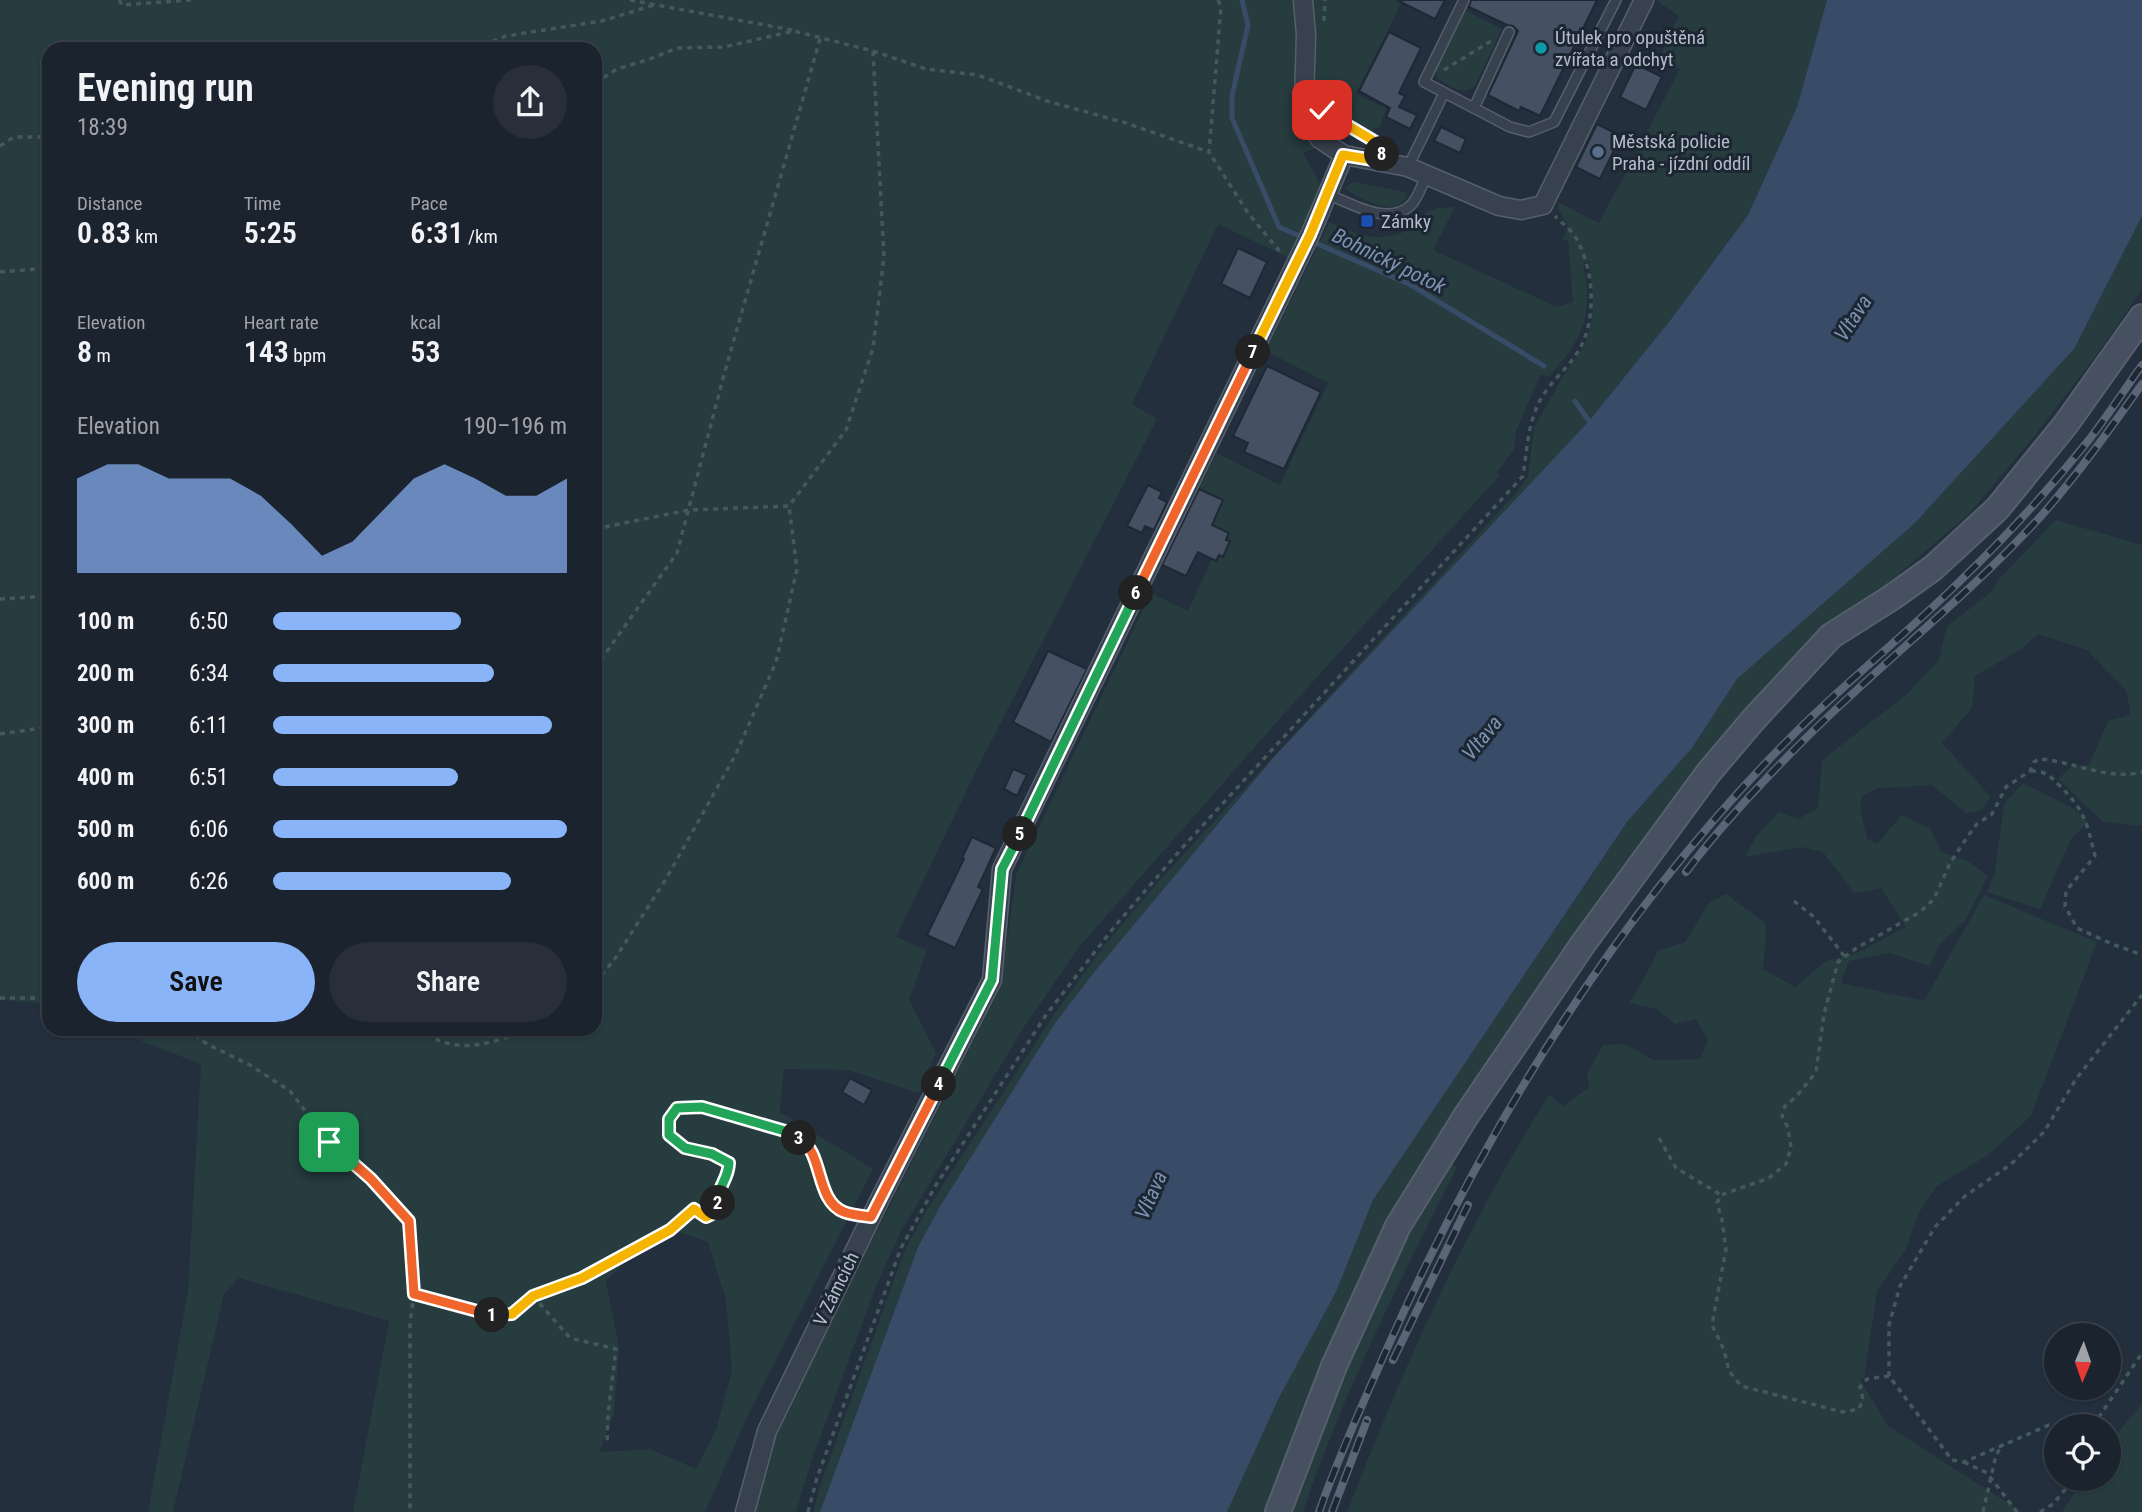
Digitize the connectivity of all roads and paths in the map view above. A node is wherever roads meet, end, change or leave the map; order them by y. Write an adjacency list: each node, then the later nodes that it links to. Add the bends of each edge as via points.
1 (119, 0): 2 (path, via 122,5)
2 (191, 0)
3 (630, 0): 10 (path)
4 (1218, 0): 24 (path)
5 (1303, 0): 25 (street, via 1308,121 1320,139)
6 (1325, 0): 11 (path)
7 (1464, 0): 17 (lane)
8 (1616, 0): 20 (lane, via 1554,122 1529,132)
9 (1644, 0): 30 (street)
10 (654, 5): 12 (path); 15 (path, via 602,21)
11 (1324, 24)
12 (794, 31): 14 (path); 18 (path, via 724,47 677,48)
13 (1508, 35): 17 (path); 20 (lane)
14 (820, 39): 16 (path); 36 (path)
15 (491, 42)
16 (873, 51): 24 (path, via 926,69 978,75); 35 (path, via 884,257 873,348 846,430)
17 (1427, 77): 19 (lane, via 1424,82)
18 (602, 79)
19 (1444, 93): 20 (lane); 27 (lane)
20 (1474, 108)
21 (1322, 110): 26 (path, via 1379,144)
22 (42, 136): 23 (path, via 14,137)
23 (0, 146)
24 (1209, 152): 31 (path, via 1248,213)
25 (1343, 155): 26 (street); 29 (street, V Zámcích)
26 (1385, 162): 27 (street)
27 (1408, 166): 28 (street)
28 (1427, 175): 29 (lane, via 1412,204 1397,214 1379,214); 30 (street, via 1499,206 1521,210)
29 (1327, 194): 31 (street, V Zámcích)
30 (1543, 205): 71 (path, via 1576,238 1588,271 1590,318 1579,351 1542,398 1531,425 1524,476 1182,848 1046,1015 936,1185 901,1248)
31 (1294, 268): 57 (street, V Zámcích, via 1002,869 992,980)
32 (42, 269): 33 (path)
33 (0, 272)
34 (2142, 317): 72 (main road, via 2066,424 1997,509 1933,568 1831,636 1754,719 1709,772 1583,944 1398,1226 1334,1366)
35 (789, 506): 36 (path); 48 (path, via 797,569 776,662 736,754 666,879)
36 (689, 510): 37 (path); 40 (path, via 677,553)
37 (602, 528)
38 (42, 596): 39 (path)
39 (0, 599)
40 (602, 658)
41 (42, 728): 42 (path)
42 (0, 734)
43 (2030, 771): 44 (path, via 2039,759 2104,771); 46 (path, via 2049,774 2086,819 2095,856 2066,891 2065,906 2077,928); 47 (path, via 2006,786 1992,814 1977,824 1950,863 1934,899)
44 (2142, 772)
45 (1794, 901): 47 (path, via 1814,917)
46 (2142, 955)
47 (1845, 957): 56 (path, via 1838,962 1824,1014 1816,1072 1785,1106 1782,1116 1791,1148 1786,1164 1769,1178)
48 (602, 975)
49 (2142, 995): 61 (path, via 2076,1079 2043,1132 1935,1227 1900,1286 1889,1325)
50 (0, 998): 51 (path)
51 (42, 998)
52 (196, 1036): 58 (path, via 290,1091 329,1142 409,1221)
53 (428, 1036): 54 (path, via 470,1048)
54 (509, 1036)
55 (1659, 1138): 56 (path, via 1676,1168)
56 (1721, 1195): 61 (path, via 1717,1203 1726,1249 1712,1325 1729,1371 1741,1386 1843,1412 1859,1409 1863,1399 1860,1387 1867,1379)
57 (871, 1217): 59 (path, via 841,1212 826,1194 806,1142 785,1131 702,1107 677,1108 669,1119 669,1135 685,1148 729,1163 728,1174 718,1188 718,1211 706,1217 694,1209 670,1230 593,1272); 70 (street, V Zámcích, via 767,1431)
58 (414, 1294): 59 (path, via 487,1315 512,1314); 69 (path)
59 (533, 1296): 64 (path, via 570,1338 616,1349)
60 (2142, 1353): 62 (path)
61 (1889, 1376): 66 (path, via 1952,1460)
62 (2099, 1414)
63 (2044, 1427): 65 (path)
64 (607, 1444)
65 (2003, 1444): 66 (path); 67 (path)
66 (1964, 1462): 67 (path)
67 (1991, 1478): 73 (path); 74 (path)
68 (2064, 1491): 75 (path)
69 (410, 1512)
70 (745, 1512)
71 (808, 1512)
72 (1278, 1512)
73 (1983, 1512)
74 (2017, 1512)
75 (2040, 1512)

